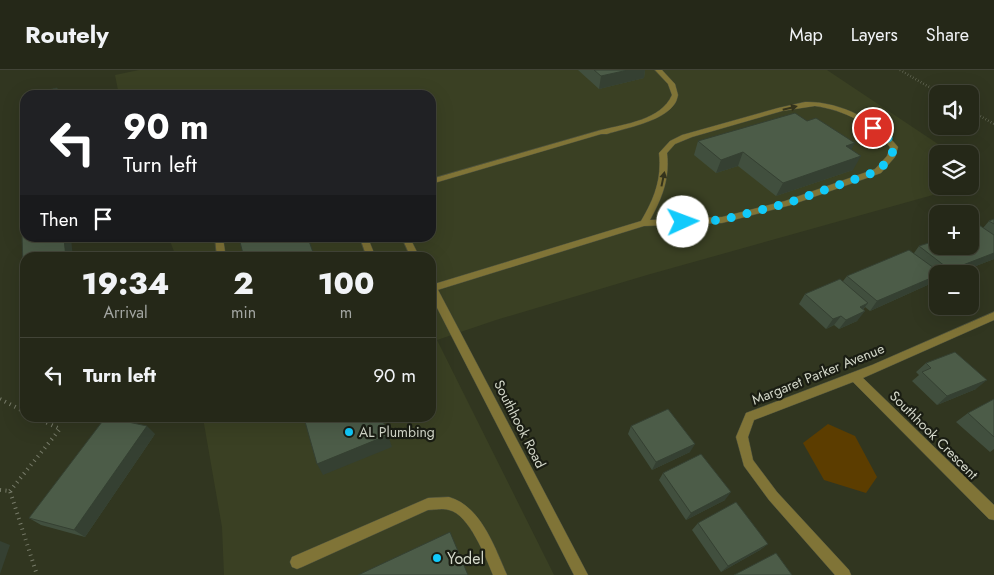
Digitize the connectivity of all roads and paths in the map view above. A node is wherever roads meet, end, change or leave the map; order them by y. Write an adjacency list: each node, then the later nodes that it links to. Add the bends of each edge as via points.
1 (658, 70): 6 (street, via 676,88 674,101 664,112)
2 (900, 70): 3 (path)
3 (929, 87)
4 (979, 115): 5 (path)
5 (994, 124)
6 (436, 181)
7 (644, 223): 7 (street, one-way to 7, via 660,196 666,167 664,152 674,142 696,134 814,104 833,107 857,117 888,138 894,147 891,157 878,171 788,203 722,220); 8 (street)
8 (436, 287)
9 (436, 296): 21 (street, Southhook Road)
10 (994, 316): 11 (street, Margaret Parker Avenue)
11 (854, 376): 17 (street, Southhook Crescent); 22 (street, Margaret Parker Avenue, via 750,417 742,437 748,462)
12 (0, 399): 13 (path)
13 (20, 409)
14 (45, 422): 16 (path, via 60,429)
15 (0, 490): 16 (path)
16 (10, 492): 19 (path)
17 (994, 514)
18 (297, 562): 20 (street, via 428,504 451,504 466,513)
19 (37, 575)
20 (500, 575)
21 (581, 575)
22 (844, 575)

